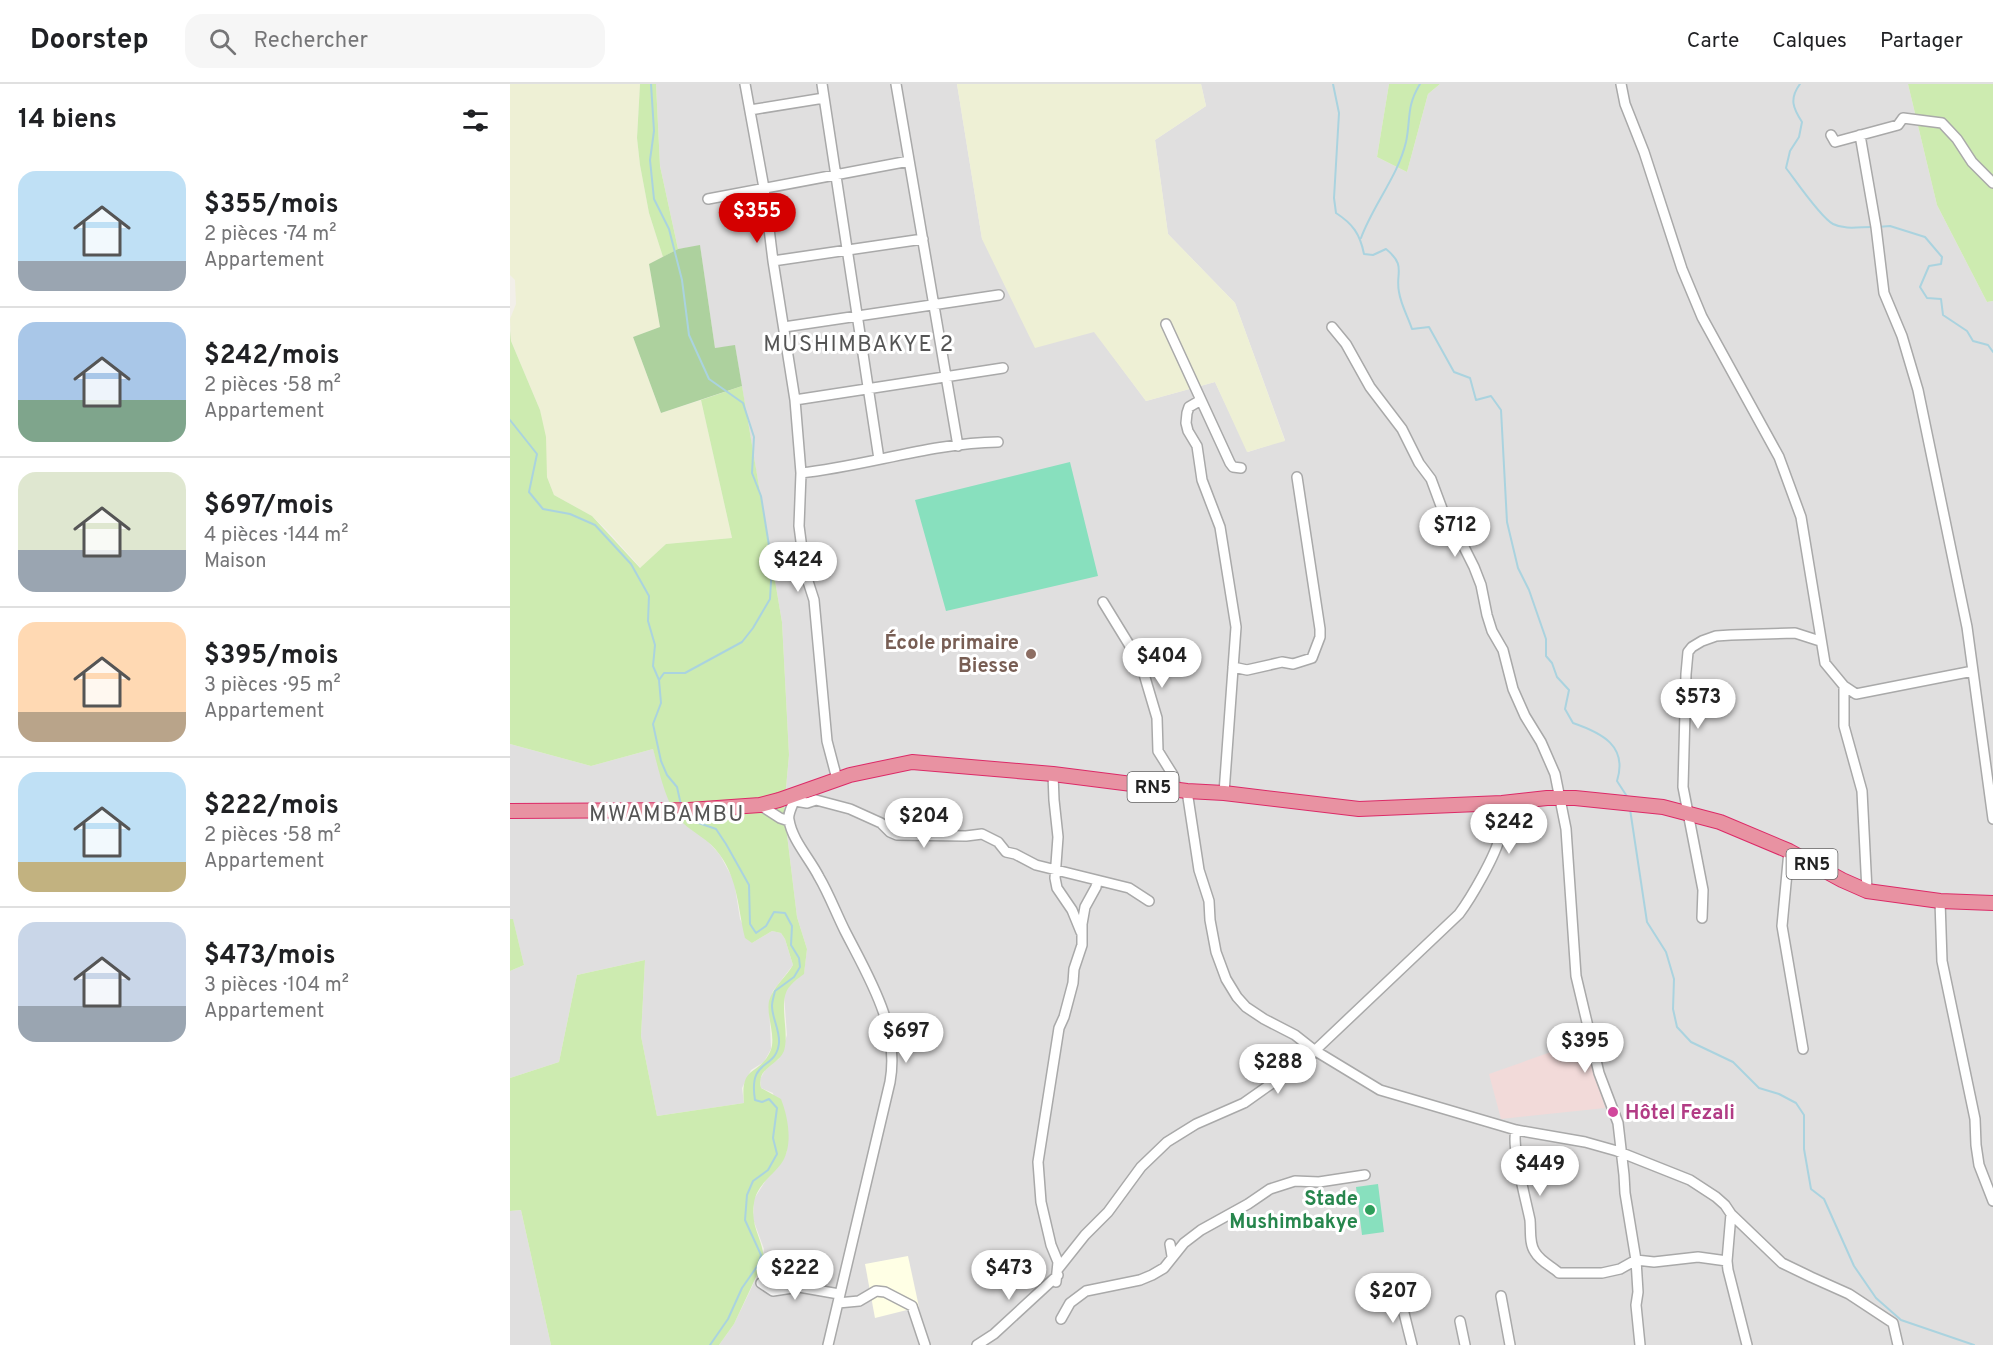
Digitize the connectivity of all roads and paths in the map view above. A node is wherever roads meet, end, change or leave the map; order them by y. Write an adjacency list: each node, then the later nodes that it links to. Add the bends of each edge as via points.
1 (745, 84): 6 (street)
2 (822, 84): 5 (street)
3 (896, 84): 9 (street)
4 (1621, 84): 35 (street, via 1682,269 1702,317 1779,457 1801,517)
5 (824, 98): 6 (street); 10 (street)
6 (750, 110): 12 (street)
7 (1831, 135): 8 (street, via 1835,142)
8 (1860, 135): 11 (street, via 1898,125 1903,118 1942,123); 37 (street, via 1884,293 1918,390)
9 (909, 161): 10 (street); 14 (street)
10 (836, 175): 12 (street); 15 (street)
11 (1993, 183)
12 (764, 188): 13 (street); 16 (street)
13 (708, 198)
14 (923, 239): 15 (street); 18 (street)
15 (848, 250): 16 (street); 19 (street)
16 (773, 261): 21 (street)
17 (999, 295): 18 (street)
18 (934, 305): 19 (street); 24 (street)
19 (858, 316): 21 (street); 25 (street)
20 (1166, 324): 27 (street)
21 (784, 327): 26 (street)
22 (1332, 327): 44 (street, via 1402,429 1467,553 1481,585 1492,632 1503,650 1513,689 1552,765)
23 (1003, 368): 24 (street)
24 (947, 376): 25 (street); 29 (street)
25 (869, 389): 26 (street); 30 (street)
26 (795, 400): 32 (street)
27 (1201, 400): 31 (street, via 1230,463); 36 (street, via 1189,407 1186,423 1197,446 1202,480 1220,527 1236,627)
28 (998, 442): 29 (street)
29 (958, 446): 30 (street)
30 (879, 459): 32 (street)
31 (1241, 468)
32 (801, 473): 40 (street, via 803,560 814,600)
33 (1297, 477): 36 (street, via 1320,637 1314,655 1290,664 1282,662 1247,670)
34 (1103, 602): 41 (street, via 1140,664 1157,718 1158,752)
35 (1820, 641): 38 (street, via 1825,663); 49 (street, via 1782,632 1716,636 1688,652 1683,787)
36 (1233, 667): 42 (street)
37 (1973, 670): 38 (street, via 1856,694); 50 (street)
38 (1844, 686): 55 (street, via 1844,726 1862,791)
39 (1053, 774): 40 (highway, RN5, via 912,762); 41 (highway, RN5); 53 (street)
40 (831, 782): 43 (highway, RN5); 45 (street)
41 (1181, 790): 42 (highway, RN5); 62 (street, via 1209,901 1214,942 1226,979 1246,1007)
42 (1224, 793): 46 (highway, RN5, via 1359,809)
43 (796, 797): 45 (street); 47 (highway, RN5); 51 (street)
44 (1560, 797): 46 (highway, RN5); 49 (highway, RN5, via 1663,807); 64 (street, via 1566,829 1575,970 1599,1073 1618,1123)
45 (826, 803): 53 (street, via 872,818 897,835 982,834 998,842 1006,852)
46 (1502, 803): 62 (street, via 1497,848 1467,904)
47 (760, 805): 48 (highway, RN5, via 689,810); 51 (street)
48 (510, 811)
49 (1686, 813): 52 (highway, RN5, via 1720,822); 59 (street, via 1703,890)
50 (1993, 819)
51 (789, 821): 76 (street, via 875,992 891,1041 890,1082)
52 (1789, 851): 55 (highway, RN5); 61 (street, via 1782,926)
53 (1057, 870): 54 (street); 60 (street, via 1057,888)
54 (1097, 881): 56 (street, via 1129,888); 60 (street, via 1085,907)
55 (1867, 891): 57 (highway, RN5)
56 (1149, 901)
57 (1940, 901): 58 (highway, RN5); 66 (street, via 1942,960 1975,1119 1979,1165)
58 (1993, 903)
59 (1702, 918)
60 (1082, 933): 72 (street, via 1073,983 1059,1028 1038,1162 1041,1202)
61 (1803, 1049)
62 (1314, 1050): 63 (street, via 1380,1090); 72 (street, via 1253,1097 1167,1142 1141,1167)
63 (1516, 1130): 64 (street, via 1585,1142); 70 (street, via 1536,1254 1559,1274 1602,1273)
64 (1621, 1153): 67 (street, via 1690,1180 1716,1197); 70 (street)
65 (1365, 1175): 69 (street, via 1319,1182 1295,1181 1270,1189 1201,1230)
66 (1993, 1201)
67 (1731, 1214): 71 (street); 87 (street, via 1782,1263 1849,1294 1893,1323)
68 (1170, 1244): 69 (street)
69 (1172, 1256): 77 (street, via 1164,1268 1140,1280 1086,1291 1070,1303)
70 (1636, 1260): 71 (street, via 1698,1257); 85 (street)
71 (1727, 1261): 86 (street)
72 (1057, 1275): 81 (street)
73 (761, 1283): 76 (street, via 773,1291 799,1287)
74 (1501, 1296): 84 (street)
75 (1400, 1297): 82 (street)
76 (839, 1299): 79 (street); 80 (street, via 859,1300 885,1292 905,1301 912,1306)
77 (1061, 1319)
78 (1460, 1321): 83 (street)
79 (828, 1345)
80 (925, 1345)
81 (977, 1345)
82 (1412, 1345)
83 (1465, 1345)
84 (1510, 1345)
85 (1640, 1345)
86 (1748, 1345)
87 (1898, 1345)

